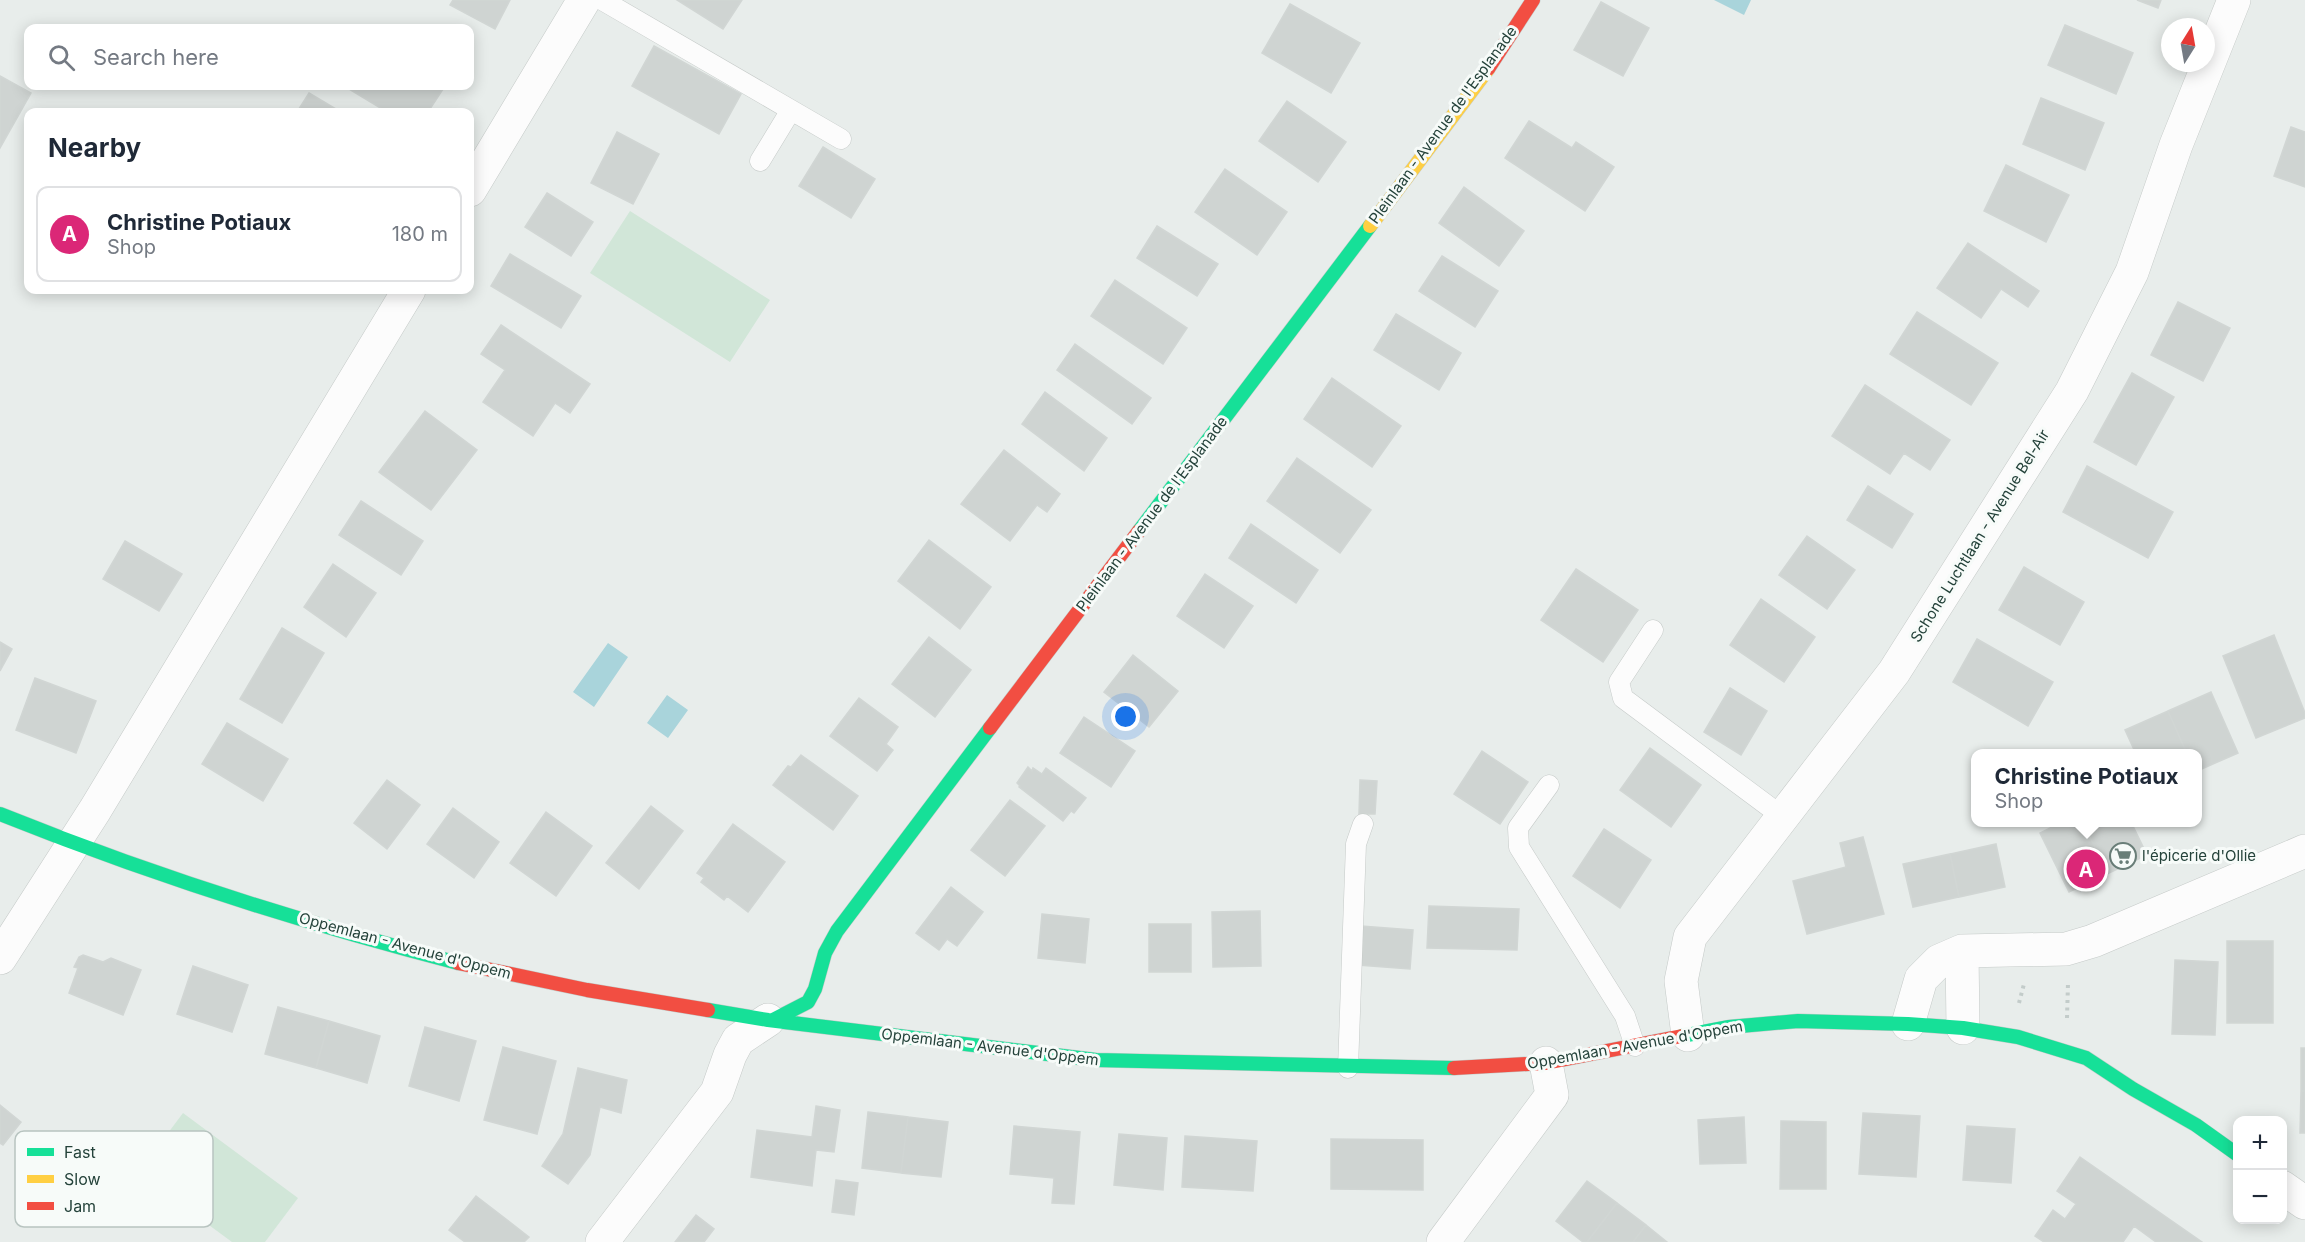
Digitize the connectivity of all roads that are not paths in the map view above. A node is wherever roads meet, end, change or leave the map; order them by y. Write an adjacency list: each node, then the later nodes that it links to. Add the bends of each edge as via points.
1 (584, 0): 8 (street)
2 (602, 0): 5 (lane)
3 (1533, 0): 19 (street, Pleinlaan - Avenue de l'Esplanade, via 1489,68 837,931 808,1002)
4 (2234, 0): 13 (street, Schone Luchtlaan - Avenue Bel-Air, via 2176,145 2132,272 2072,391 1894,672)
5 (791, 110): 6 (lane); 7 (lane)
6 (841, 139)
7 (760, 161)
8 (474, 183)
9 (408, 294): 15 (street)
10 (1653, 630): 13 (lane, via 1619,682 1623,698)
11 (1550, 785): 23 (lane, via 1518,828 1519,847 1625,1016)
12 (0, 814): 15 (street, Oppemlaan - Avenue d'Oppem)
13 (1783, 817): 22 (street, Schone Luchtlaan - Avenue Bel-Air, via 1689,937 1681,981)
14 (1363, 824): 25 (lane, via 1356,844)
15 (74, 844): 18 (street); 19 (street, Oppemlaan - Avenue d'Oppem, via 250,905 457,963 587,990)
16 (2305, 852): 17 (street, via 2066,949)
17 (1962, 951): 20 (street, via 1939,961 1921,979); 21 (street)
18 (0, 958)
19 (770, 1020): 25 (street, Oppemlaan - Avenue d'Oppem, via 1096,1060); 29 (street, Pleinlaan - Avenue de l'Esplanade, via 738,1040 717,1092)
20 (1908, 1024): 21 (street, Oppemlaan - Avenue d'Oppem); 22 (street, Oppemlaan - Avenue d'Oppem, via 1798,1021)
21 (1963, 1029): 26 (street, Oppemlaan - Avenue d'Oppem, via 2018,1037 2086,1058)
22 (1688, 1035): 23 (street, Oppemlaan - Avenue d'Oppem)
23 (1635, 1046): 24 (street, Oppemlaan - Avenue d'Oppem)
24 (1546, 1063): 25 (street, Oppemlaan - Avenue d'Oppem, via 1439,1070); 30 (street, via 1552,1095)
25 (1348, 1068)
26 (2233, 1151)
27 (2287, 1190): 28 (street)
28 (2305, 1203)
29 (602, 1242)
30 (1443, 1242)

